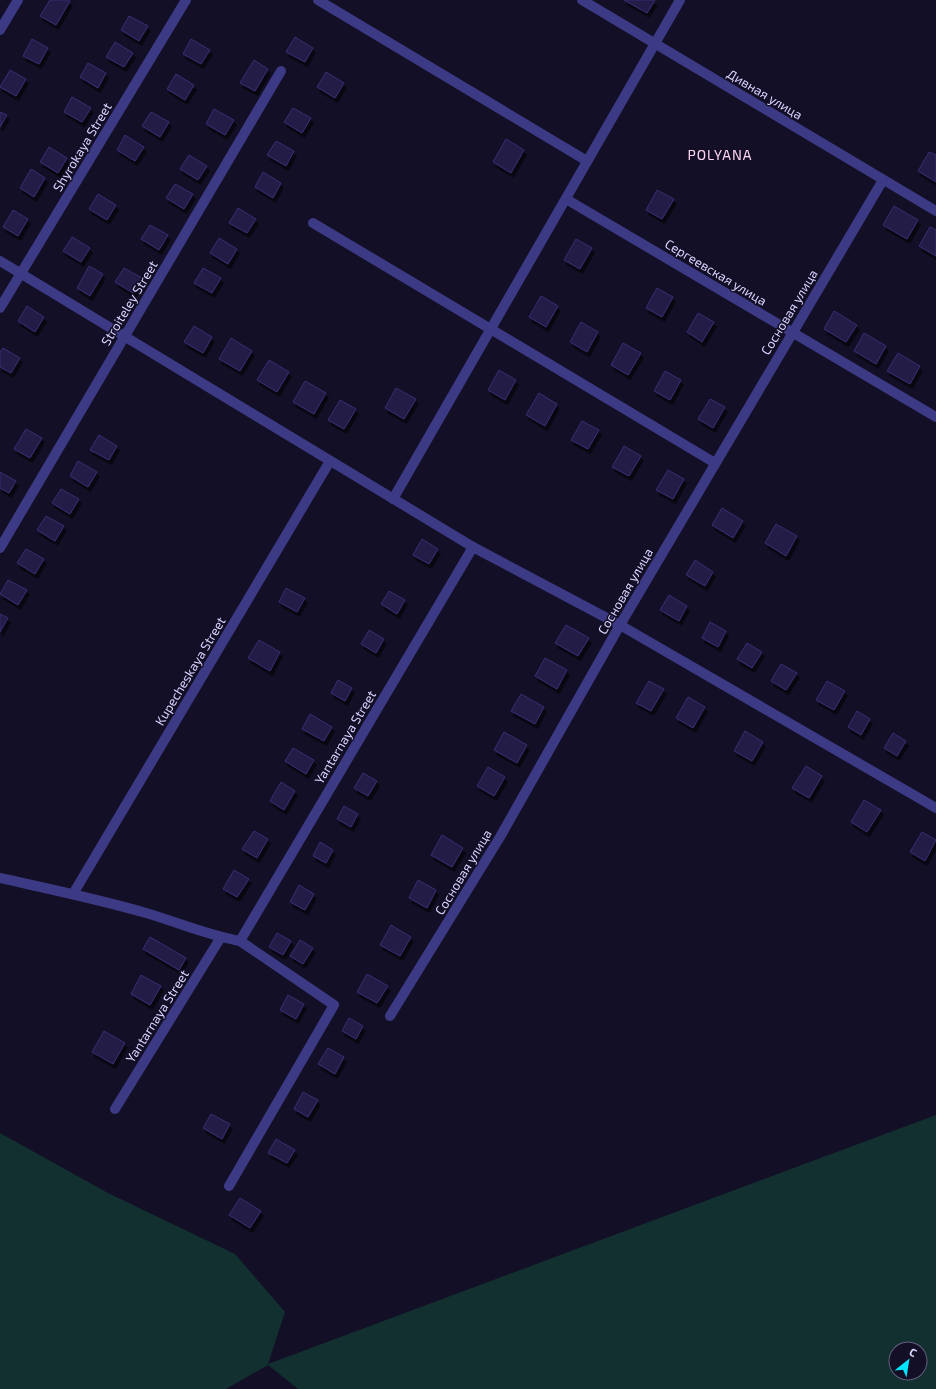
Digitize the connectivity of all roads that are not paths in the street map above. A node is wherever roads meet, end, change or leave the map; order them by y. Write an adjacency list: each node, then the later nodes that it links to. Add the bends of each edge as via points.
1 (18, 0): 6 (street)
2 (186, 0): 15 (street, Shyrokaya Street)
3 (318, 0): 9 (street)
4 (582, 0): 7 (street, Дивная улица)
5 (680, 0): 7 (street)
6 (0, 30)
7 (655, 43): 9 (street); 10 (street, Дивная улица)
8 (281, 71): 19 (street, Stroiteley Street)
9 (587, 161): 11 (street)
10 (883, 180): 12 (street, Дивная улица); 18 (street, Сосновая улица)
11 (566, 199): 17 (street); 18 (street, Сергеевская улица)
12 (936, 211)
13 (313, 223): 17 (street)
14 (0, 261): 15 (street)
15 (20, 273): 16 (street, Shyrokaya Street); 19 (street)
16 (0, 308)
17 (490, 330): 22 (street); 23 (street)
18 (792, 332): 20 (street, Сергеевская улица); 22 (street, Сосновая улица)
19 (124, 337): 21 (street); 25 (street, Stroiteley Street)
20 (936, 417)
21 (330, 461): 23 (street); 29 (street, Kupecheskaya Street)
22 (715, 463): 26 (street, Сосновая улица)
23 (393, 499): 24 (street)
24 (473, 547): 26 (street); 31 (street, Yantarnaya Street)
25 (0, 548)
26 (620, 625): 27 (street); 32 (street, Сосновая улица, via 500,837)
27 (936, 808)
28 (0, 878): 29 (street)
29 (73, 894): 30 (street)
30 (221, 937): 31 (street); 33 (street, Yantarnaya Street)
31 (240, 941): 34 (street, via 334,1005)
32 (390, 1016)
33 (115, 1109)
34 (229, 1186)

